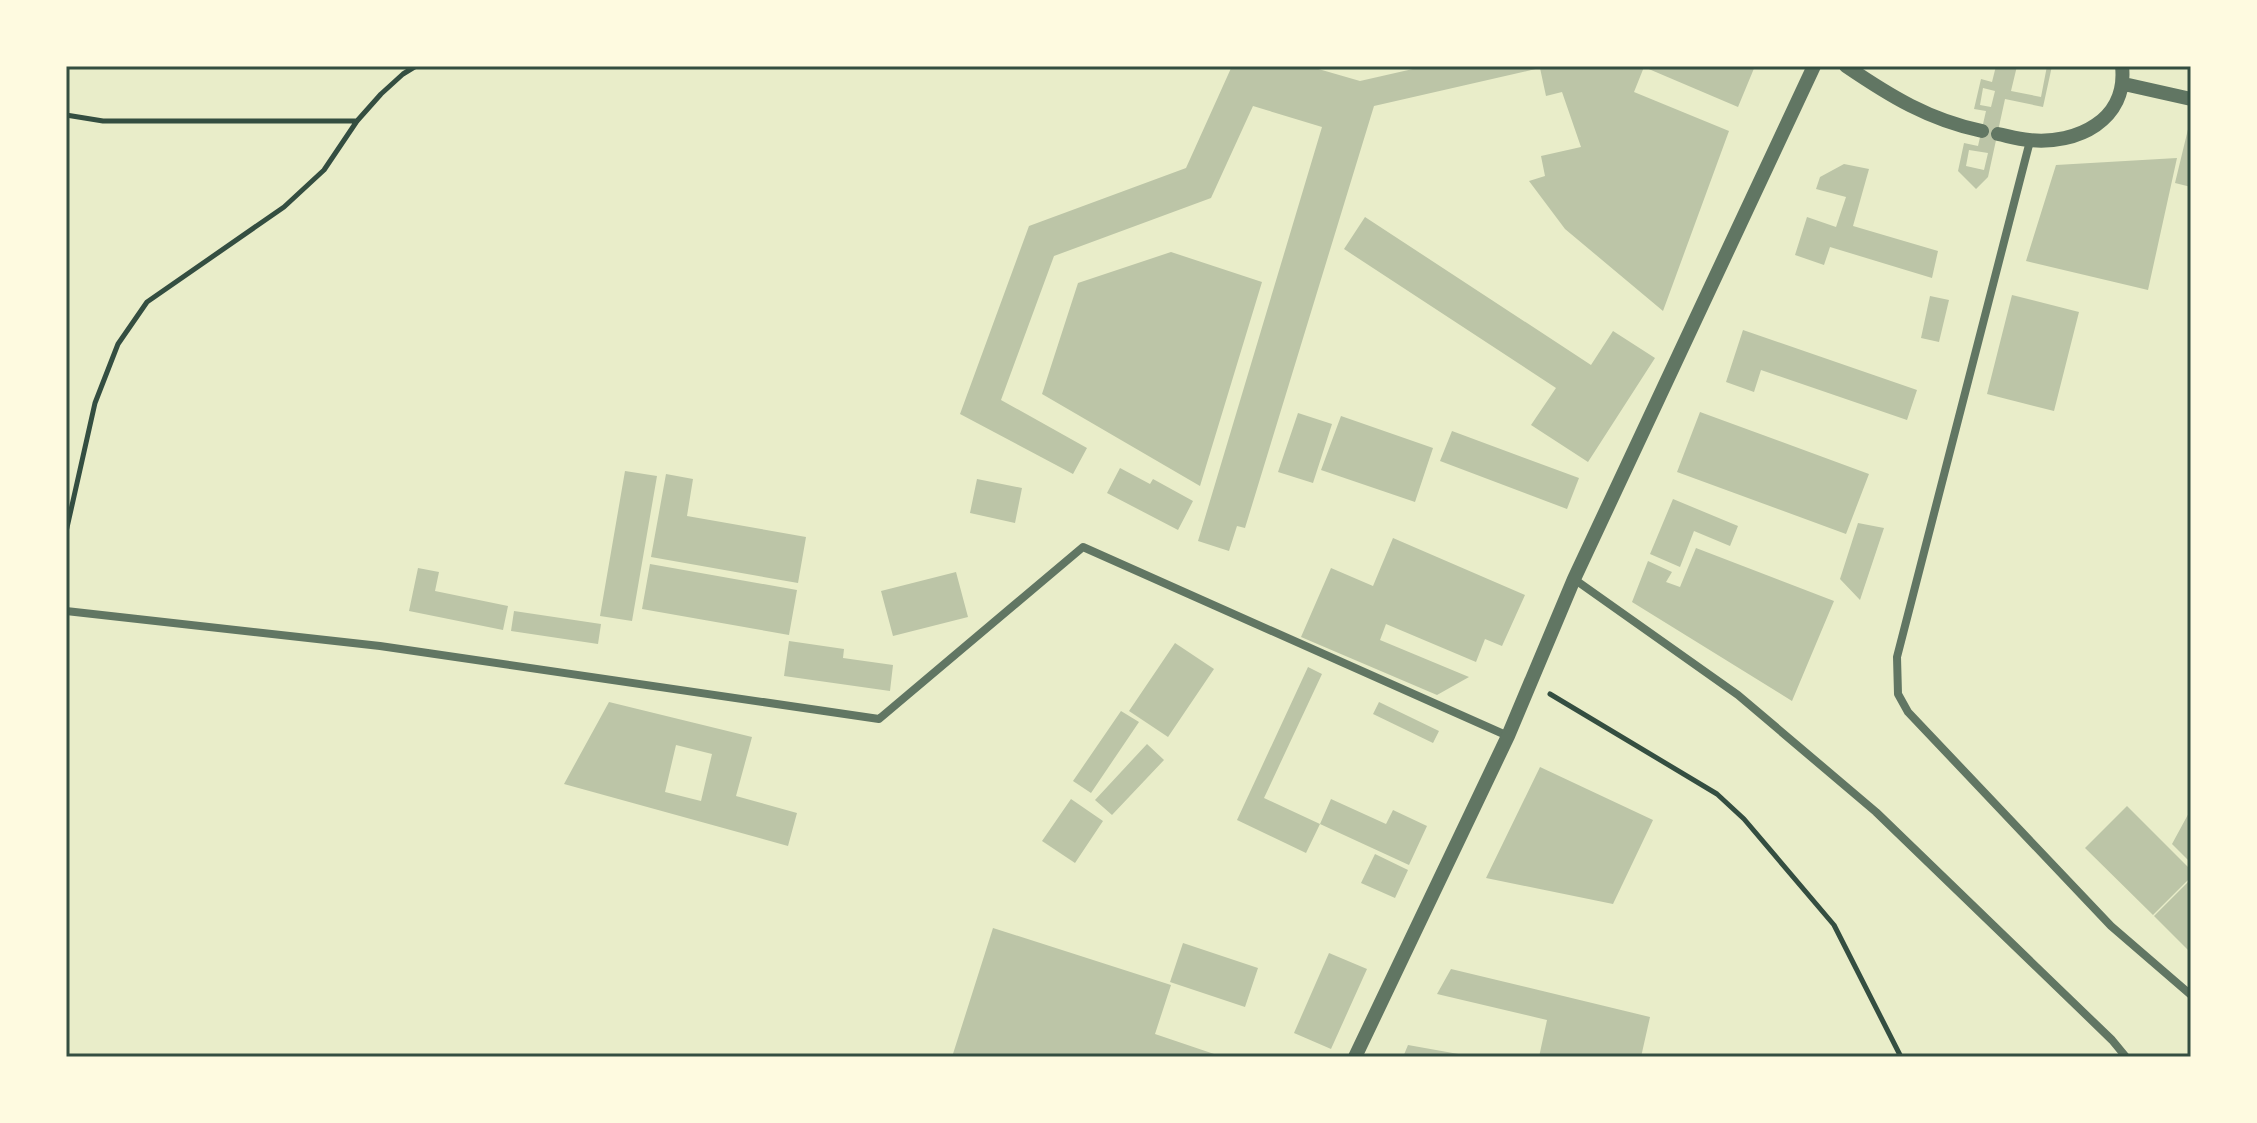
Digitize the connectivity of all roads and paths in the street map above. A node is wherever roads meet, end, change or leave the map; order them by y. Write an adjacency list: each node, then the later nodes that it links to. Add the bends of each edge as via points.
1 (416, 66): 8 (path)
2 (1814, 66): 15 (street)
3 (1846, 66): 9 (street, via 1921,113)
4 (2122, 66): 5 (street)
5 (2124, 84): 6 (street); 11 (street, via 2116,106 2101,124 2071,137)
6 (2191, 99)
7 (66, 115): 8 (path, via 103,121)
8 (357, 121): 12 (path, via 324,170 284,207 147,302 118,344 95,403)
9 (1982, 131)
10 (1998, 134): 11 (street)
11 (2030, 141): 19 (street, via 1897,657 1898,694 1939,747 2111,926)
12 (75, 485): 13 (path); 14 (path)
13 (66, 495)
14 (66, 532)
15 (1574, 579): 17 (street); 22 (street, via 1738,695 1876,812)
16 (66, 611): 18 (street, via 380,646 879,719 1083,547)
17 (1529, 682): 18 (street); 21 (path, via 1717,794 1744,819 1834,925)
18 (1508, 736): 20 (street)
19 (2191, 995)
20 (1355, 1057)
21 (1901, 1057)
22 (2126, 1057)

